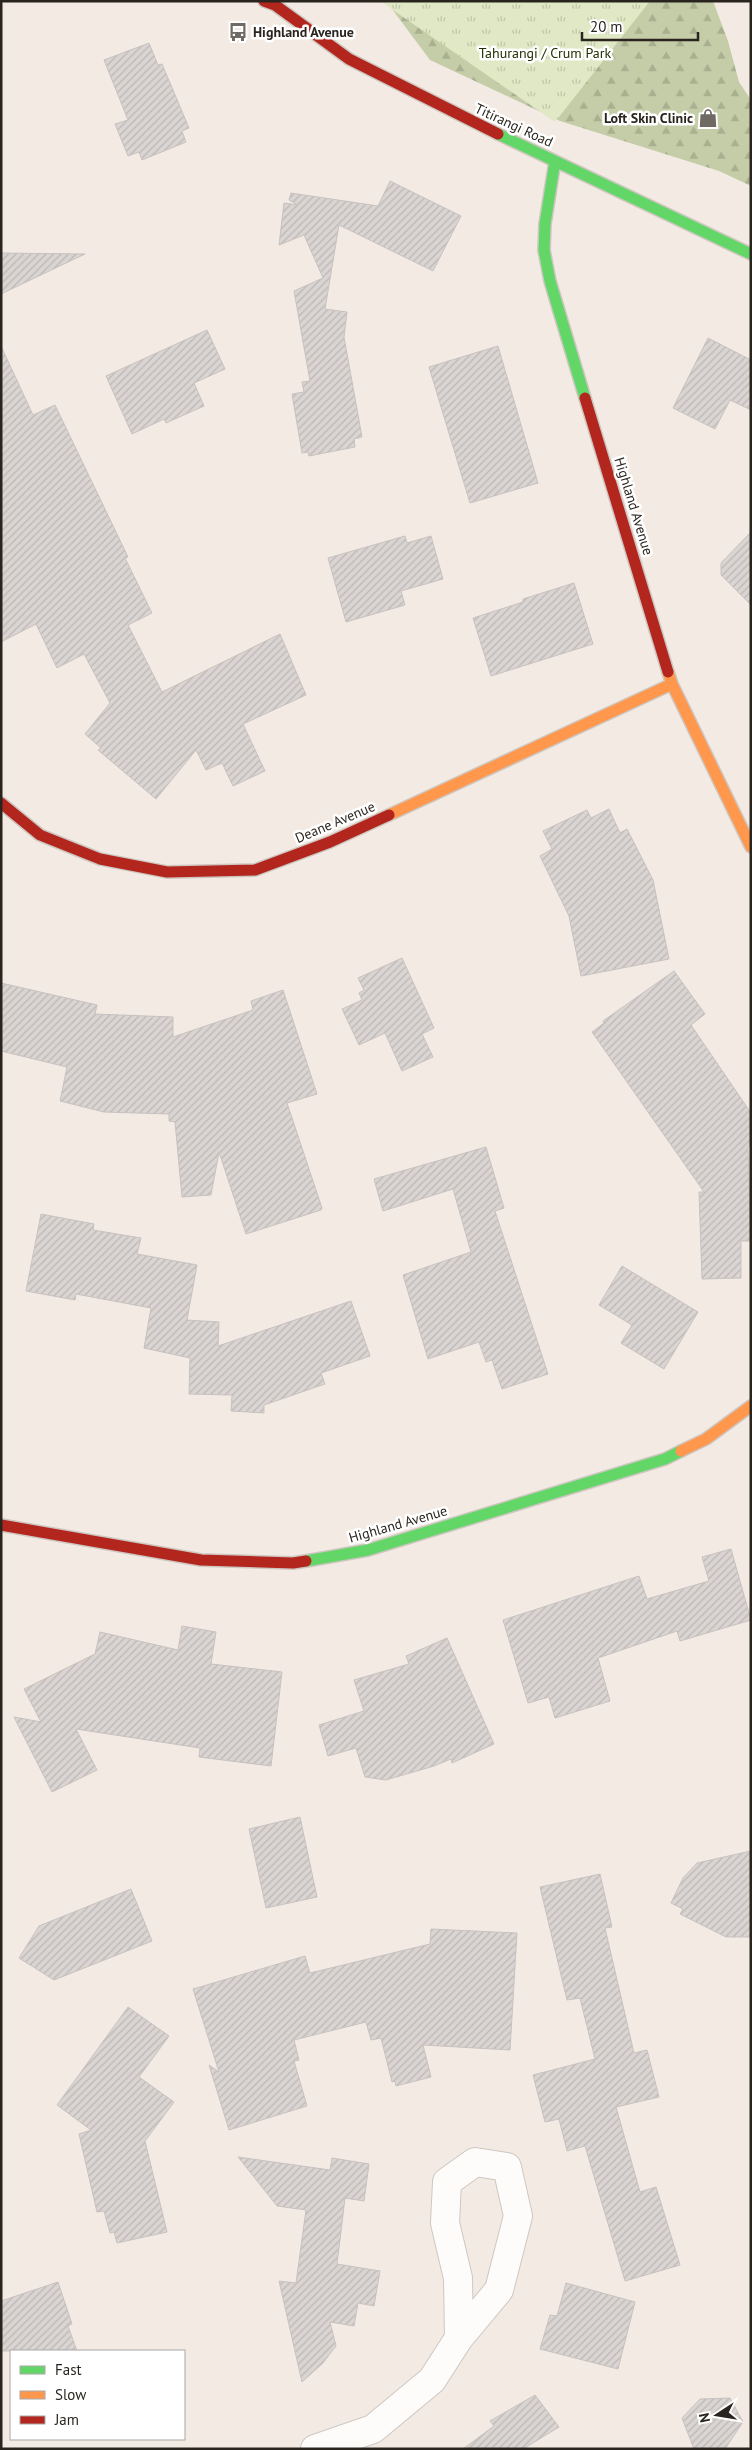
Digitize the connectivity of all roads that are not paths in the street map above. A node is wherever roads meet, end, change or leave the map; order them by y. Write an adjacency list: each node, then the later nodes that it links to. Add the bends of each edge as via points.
1 (270, 2): 2 (street, Titirangi Road, via 349,59)
2 (556, 161): 3 (street, Titirangi Road); 4 (street, Highland Avenue, via 545,224 544,250 550,282)
3 (751, 254)
4 (672, 684): 5 (street, Deane Avenue, via 330,842 255,870 167,872 100,860 40,835); 6 (street, Highland Avenue)
5 (1, 804)
6 (751, 847)
7 (751, 1406): 8 (street, Highland Avenue, via 706,1440 664,1459 368,1550 292,1563 200,1560)
8 (1, 1525)
9 (459, 2338): 9 (street, via 458,2278 446,2223 447,2182 475,2162 507,2167 518,2216 499,2290); 10 (street, via 432,2380 373,2429)
10 (315, 2449)

